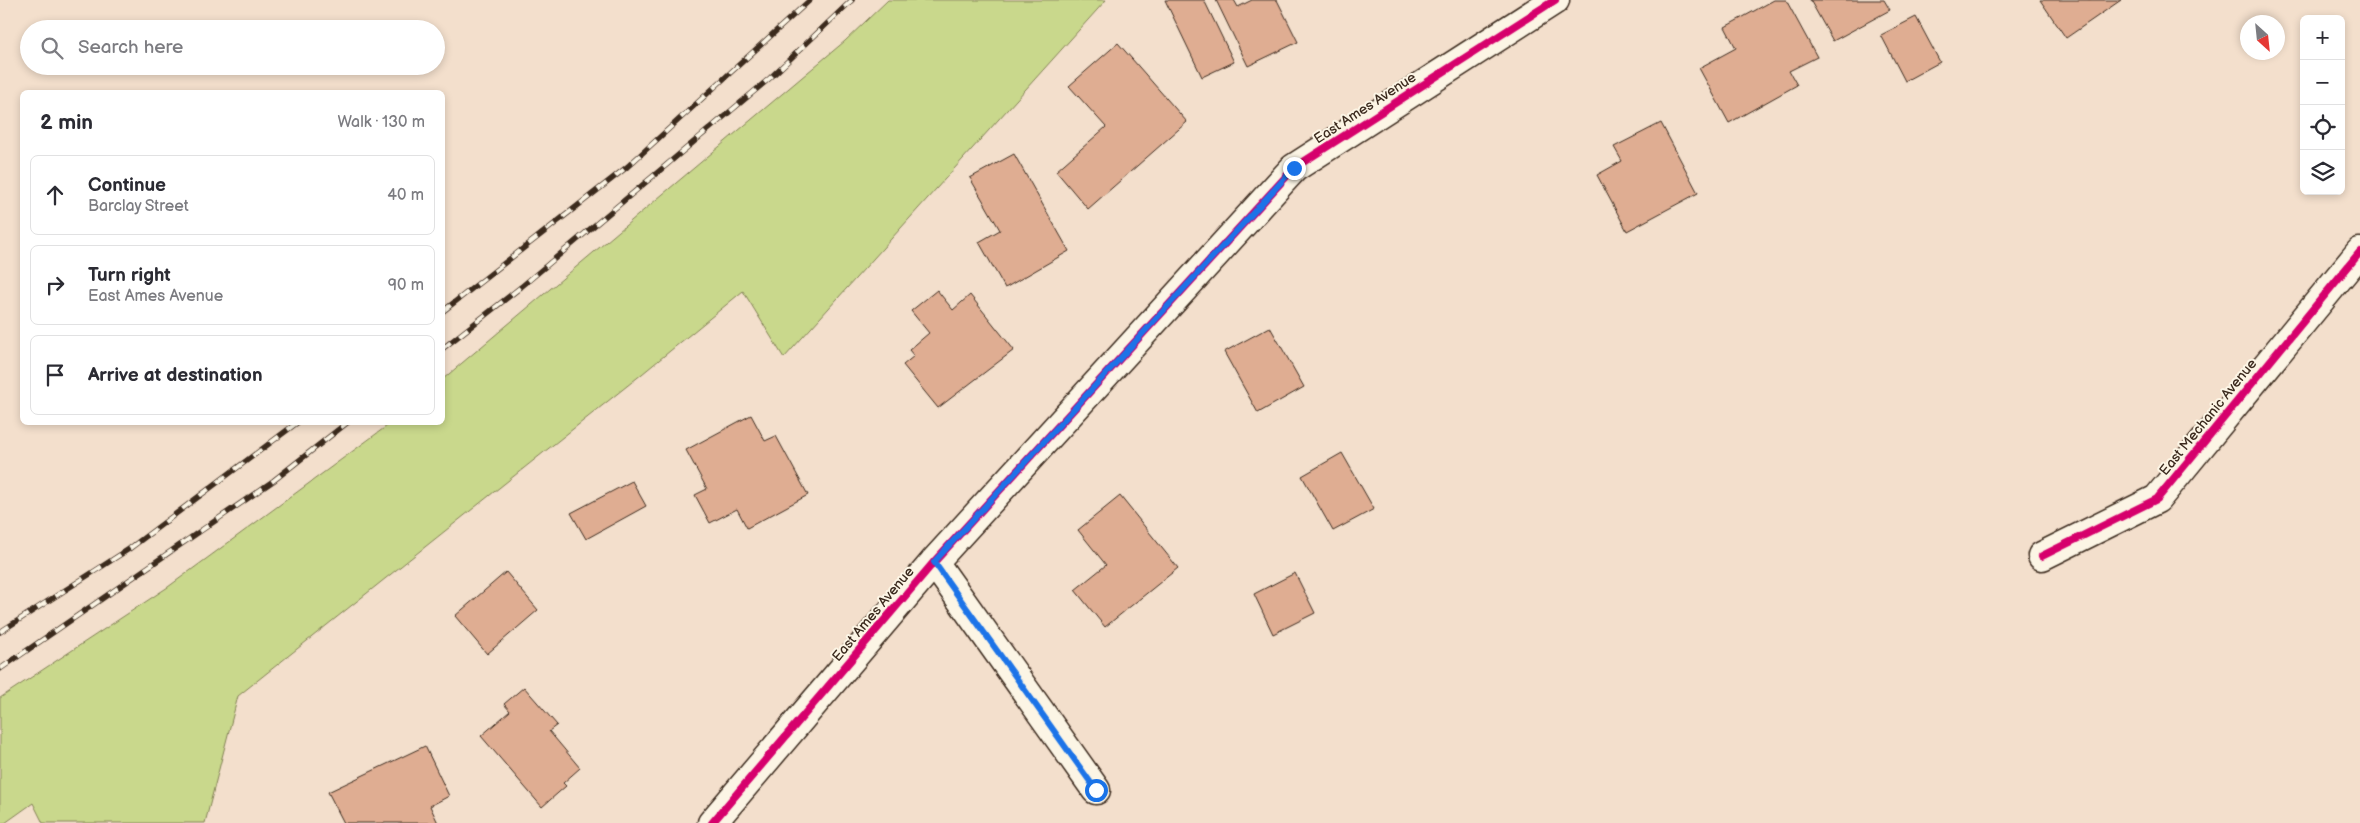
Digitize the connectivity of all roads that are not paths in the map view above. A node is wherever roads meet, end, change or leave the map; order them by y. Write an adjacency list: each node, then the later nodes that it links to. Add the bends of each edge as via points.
1 (1555, 0): 4 (street, East Ames Avenue, via 1294,168)
2 (2360, 252): 3 (street, East Mechanic Avenue, via 2157,499)
3 (2042, 556)
4 (934, 562): 5 (street); 6 (street, East Ames Avenue)
5 (1096, 790)
6 (712, 823)

